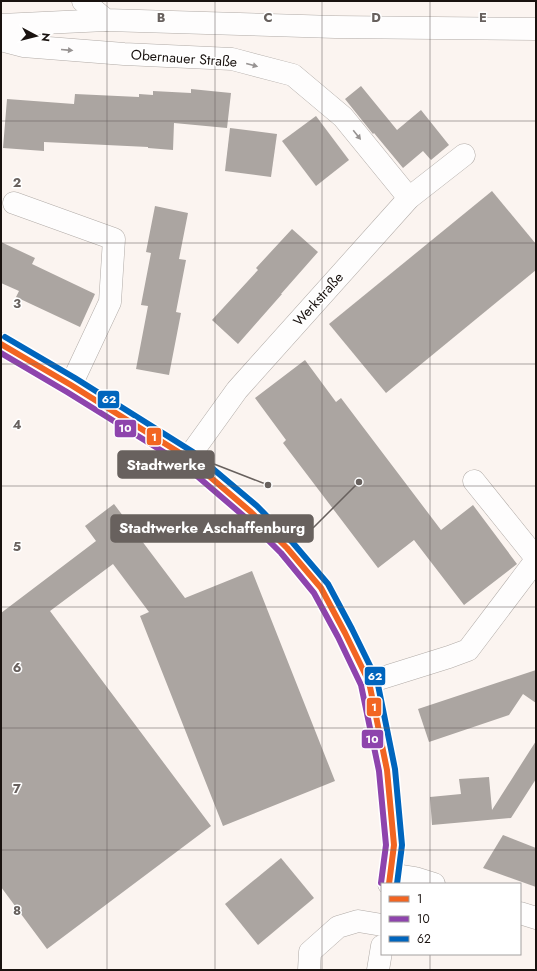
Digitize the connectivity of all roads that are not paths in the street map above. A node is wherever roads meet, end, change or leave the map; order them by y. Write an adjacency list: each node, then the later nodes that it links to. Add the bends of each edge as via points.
1 (83, 1): 2 (street)
2 (106, 20): 3 (street); 4 (street)
3 (1, 25)
4 (536, 30)
5 (1, 40): 7 (street, Obernauer Straße, one-way to 7, via 22,46 232,59 293,75 343,118)
6 (464, 155): 7 (street, Werkstraße)
7 (409, 198): 11 (street, Werkstraße, via 237,390)
8 (14, 203): 10 (street, via 114,239 110,302)
9 (1, 344): 10 (street)
10 (71, 385): 11 (street)
11 (188, 458): 14 (street, via 251,512 287,548 321,588)
12 (474, 481): 13 (street)
13 (536, 559): 14 (street, via 468,650)
14 (369, 682): 15 (street, via 387,770 394,845)
15 (390, 879): 16 (street, via 415,878)
16 (431, 883)
17 (521, 913): 18 (street)
18 (536, 918)
19 (381, 925): 21 (street, via 358,921 338,927 310,952)
20 (381, 952): 22 (street)
21 (309, 970)
22 (378, 970)

